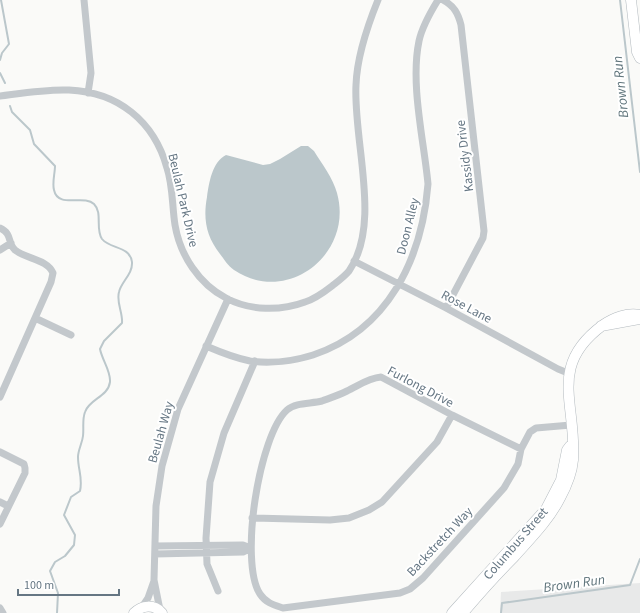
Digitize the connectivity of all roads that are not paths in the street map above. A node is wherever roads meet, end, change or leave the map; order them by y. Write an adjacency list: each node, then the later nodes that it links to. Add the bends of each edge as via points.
1 (84, 0): 7 (street, via 91,73)
2 (378, 0): 12 (street, Beulah Park Drive, via 368,25 356,85 357,134 365,220 361,244)
3 (438, 0): 13 (street, Doon Alley, via 419,40 416,63 428,184 427,198 417,246)
4 (443, 0): 15 (street, Kassidy Drive, via 452,5 461,24 484,231 483,238)
5 (631, 0): 6 (street, via 637,52)
6 (640, 58)
7 (88, 93): 8 (street, Beulah Park Drive, via 59,90); 14 (street, Beulah Park Drive, via 110,98 124,105 138,116 152,133 167,167 182,249 199,277)
8 (0, 96)
9 (0, 228): 10 (street, via 7,232)
10 (11, 243): 11 (street); 17 (street, via 15,250 48,266 53,273)
11 (0, 250)
12 (354, 262): 13 (street, Rose Lane); 14 (street, Beulah Park Drive, via 345,275 327,290 314,299 300,304 272,309)
13 (399, 284): 15 (street, Rose Lane); 22 (street, Doon Alley, via 379,313 348,339 325,351 302,358)
14 (228, 299): 21 (street, Beulah Way)
15 (446, 308): 23 (street, Rose Lane)
16 (640, 315): 19 (street, Columbus Street, via 612,318)
17 (35, 318): 20 (street); 24 (street)
18 (640, 319): 19 (street)
19 (601, 326): 23 (street, Columbus Street, via 588,336 577,351)
20 (71, 335)
21 (206, 346): 22 (street, Doon Alley); 34 (street, Beulah Way, via 178,409 162,466 156,506)
22 (255, 361): 36 (street, via 224,434 210,482)
23 (568, 373): 26 (street, Columbus Street)
24 (0, 398)
25 (452, 416): 28 (street, Furlong Drive); 32 (street, via 437,442 382,502 369,510 349,518 330,520); 32 (street, Furlong Drive, via 381,376 319,402 293,406 282,415 275,428 265,458)
26 (571, 425): 27 (street, Columbus Street); 28 (street, Backstretch Way, via 536,428 527,436)
27 (572, 443): 44 (street, Columbus Street, via 567,450 560,480 546,509); 45 (street, Columbus Street, via 573,461 555,508)
28 (521, 449): 35 (street, Backstretch Way, via 518,464 504,488 423,578 400,594 283,608 266,601 260,593 254,581)
29 (0, 452): 31 (street, via 24,464 26,468)
30 (0, 502): 31 (street)
31 (8, 506): 33 (street)
32 (252, 518): 35 (street, Furlong Drive)
33 (0, 524)
34 (155, 546): 36 (street); 37 (street, Beulah Way)
35 (251, 548): 36 (street, via 244,545)
36 (206, 549): 37 (street); 39 (street, via 207,564)
37 (154, 554): 38 (street, Beulah Way)
38 (154, 580): 41 (street, Beulah Way, via 148,598); 42 (street, Beulah Way)
39 (218, 591)
40 (0, 608): 43 (street)
41 (138, 610): 42 (street, via 148,606)
42 (161, 612)
43 (3, 613)
44 (452, 613)
45 (463, 613)

